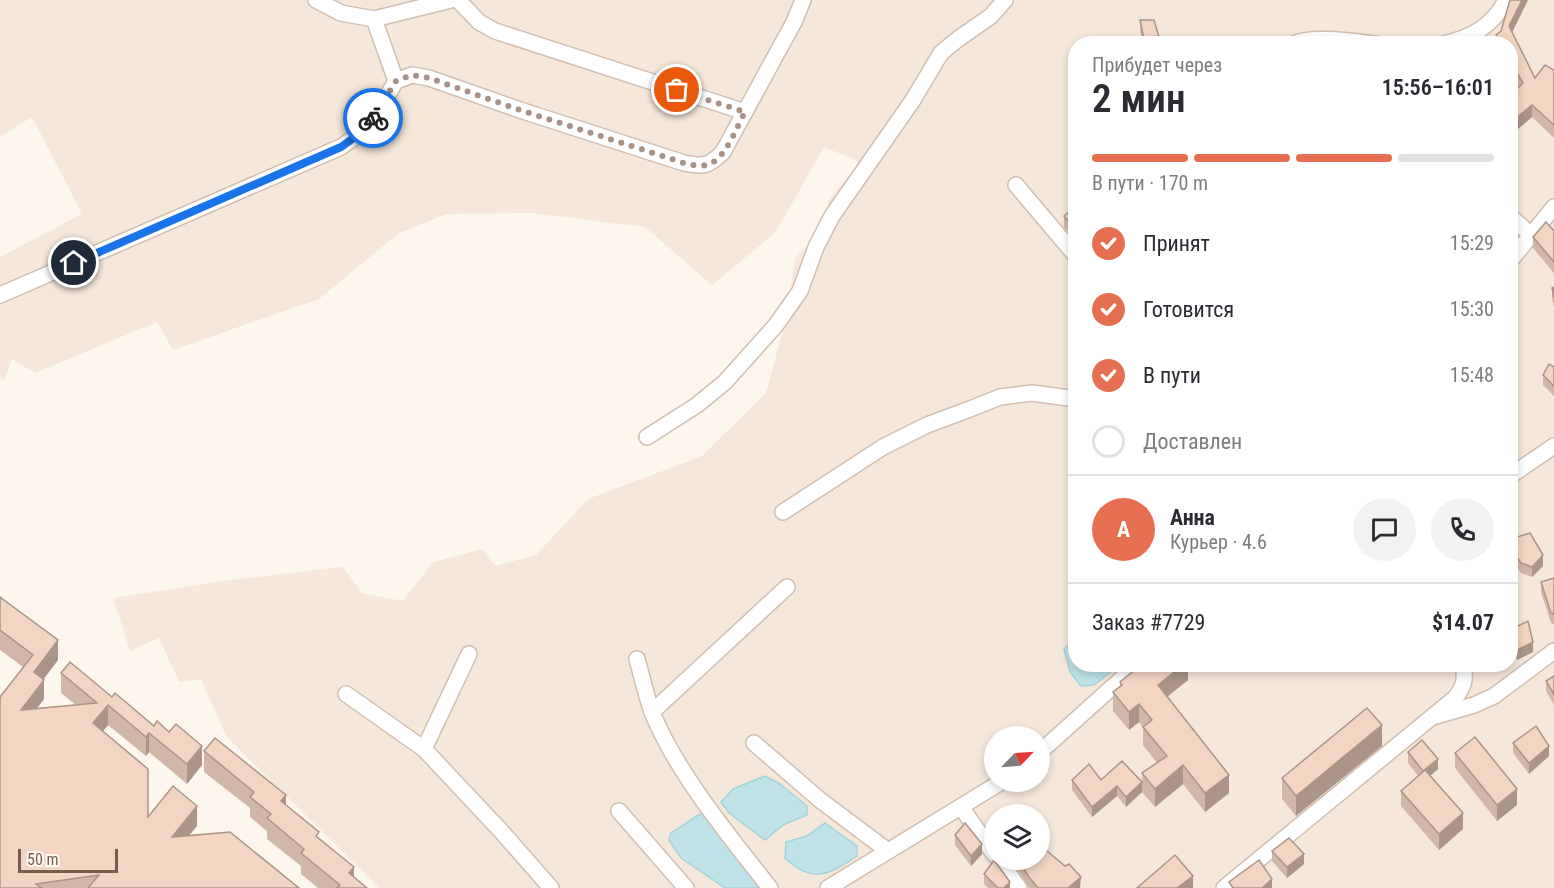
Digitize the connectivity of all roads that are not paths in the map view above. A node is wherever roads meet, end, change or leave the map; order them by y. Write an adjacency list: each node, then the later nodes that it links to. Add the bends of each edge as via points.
1 (316, 0): 7 (street, via 341,13)
2 (452, 0): 7 (street)
3 (458, 0): 10 (street, via 495,32)
4 (803, 0): 10 (street)
5 (1005, 0): 19 (street, via 991,16 941,54 832,216 800,291 776,325 725,382)
6 (1506, 0): 8 (street, via 1484,28)
7 (374, 20): 9 (street)
8 (1469, 36)
9 (396, 81): 10 (street, via 412,75 429,78 698,166 711,164 723,152); 17 (street, via 362,132 341,147)
10 (745, 112)
11 (1016, 184): 15 (street)
12 (1554, 207): 14 (street)
13 (1518, 223): 14 (street)
14 (1532, 235): 16 (street)
15 (1068, 246)
16 (1518, 252)
17 (0, 295)
18 (1068, 398): 22 (street, via 1032,393 1000,397 959,413 883,447)
19 (647, 437)
20 (1554, 446): 21 (street)
21 (1518, 471)
22 (783, 512)
23 (787, 587): 30 (street)
24 (1554, 652): 31 (street, via 1494,696)
25 (470, 654): 34 (street)
26 (637, 659): 30 (street)
27 (1129, 672): 33 (street)
28 (1464, 672): 31 (street, via 1462,689)
29 (346, 694): 34 (street)
30 (652, 712): 43 (street, via 693,785)
31 (1431, 718): 46 (street)
32 (754, 743): 39 (street)
33 (1050, 743)
34 (424, 749): 41 (street)
35 (984, 792): 36 (street)
36 (961, 807): 38 (street); 39 (street)
37 (619, 811): 42 (street)
38 (984, 840)
39 (888, 851): 44 (street)
40 (1006, 870): 45 (street)
41 (551, 888)
42 (686, 888)
43 (770, 888)
44 (828, 888)
45 (1019, 888)
46 (1224, 888)

